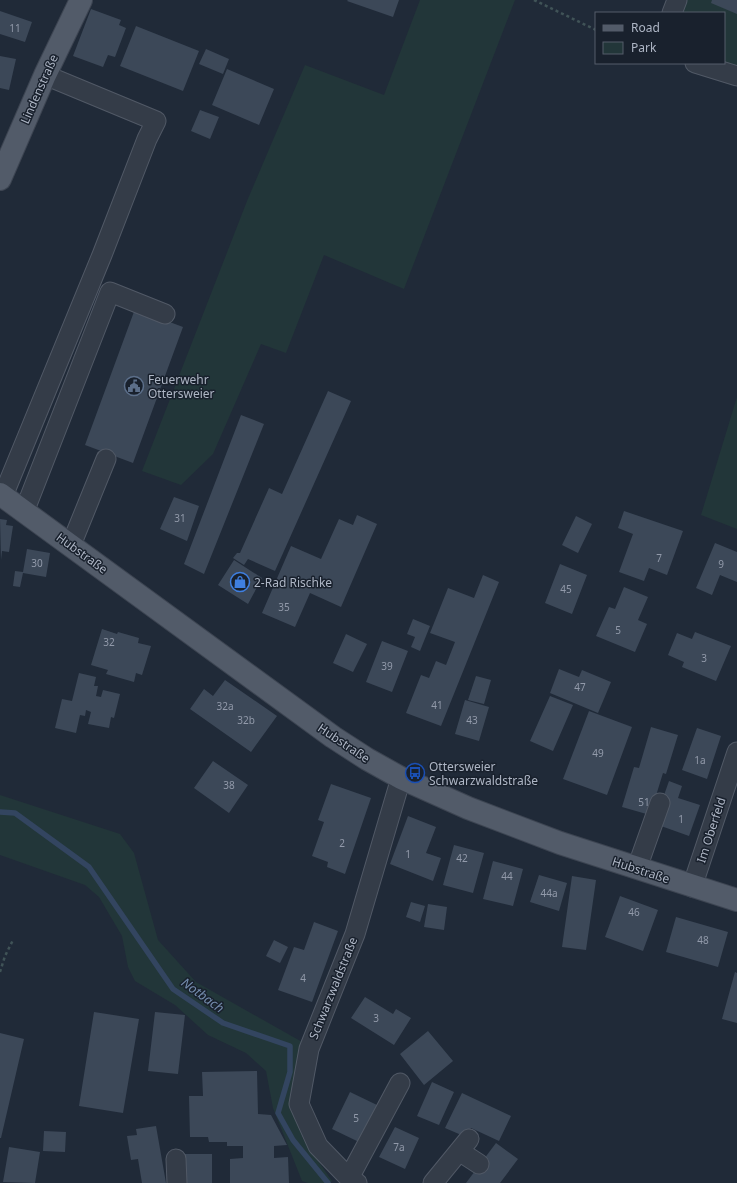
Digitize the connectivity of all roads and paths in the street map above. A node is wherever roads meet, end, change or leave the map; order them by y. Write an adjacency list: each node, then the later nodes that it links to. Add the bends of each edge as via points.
1 (81, 0): 7 (main road, Lindenstraße)
2 (534, 0): 5 (path)
3 (678, 0): 4 (street)
4 (672, 12)
5 (595, 30)
6 (698, 64): 8 (street)
7 (45, 74): 9 (main road, Lindenstraße); 12 (street, via 156,121)
8 (737, 76)
9 (0, 178)
10 (166, 314): 13 (street, via 110,292)
11 (106, 458): 14 (street)
12 (1, 495): 13 (main road, Hubstraße)
13 (24, 512): 14 (main road, Hubstraße)
14 (71, 545): 16 (main road, Hubstraße, via 333,737)
15 (737, 752): 19 (street, Im Oberfeld)
16 (401, 778): 18 (main road, Hubstraße, via 494,818); 26 (street, Schwarzwaldstraße, via 355,934 309,1049 299,1104 318,1146)
17 (660, 803): 18 (street)
18 (637, 868): 19 (main road, Hubstraße)
19 (692, 886): 20 (main road, Hubstraße)
20 (737, 900)
21 (13, 940): 22 (path)
22 (0, 972)
23 (400, 1083): 26 (street)
24 (176, 1159): 27 (street)
25 (479, 1164): 28 (street, via 464,1145)
26 (353, 1180)
27 (177, 1183)
28 (433, 1183)

